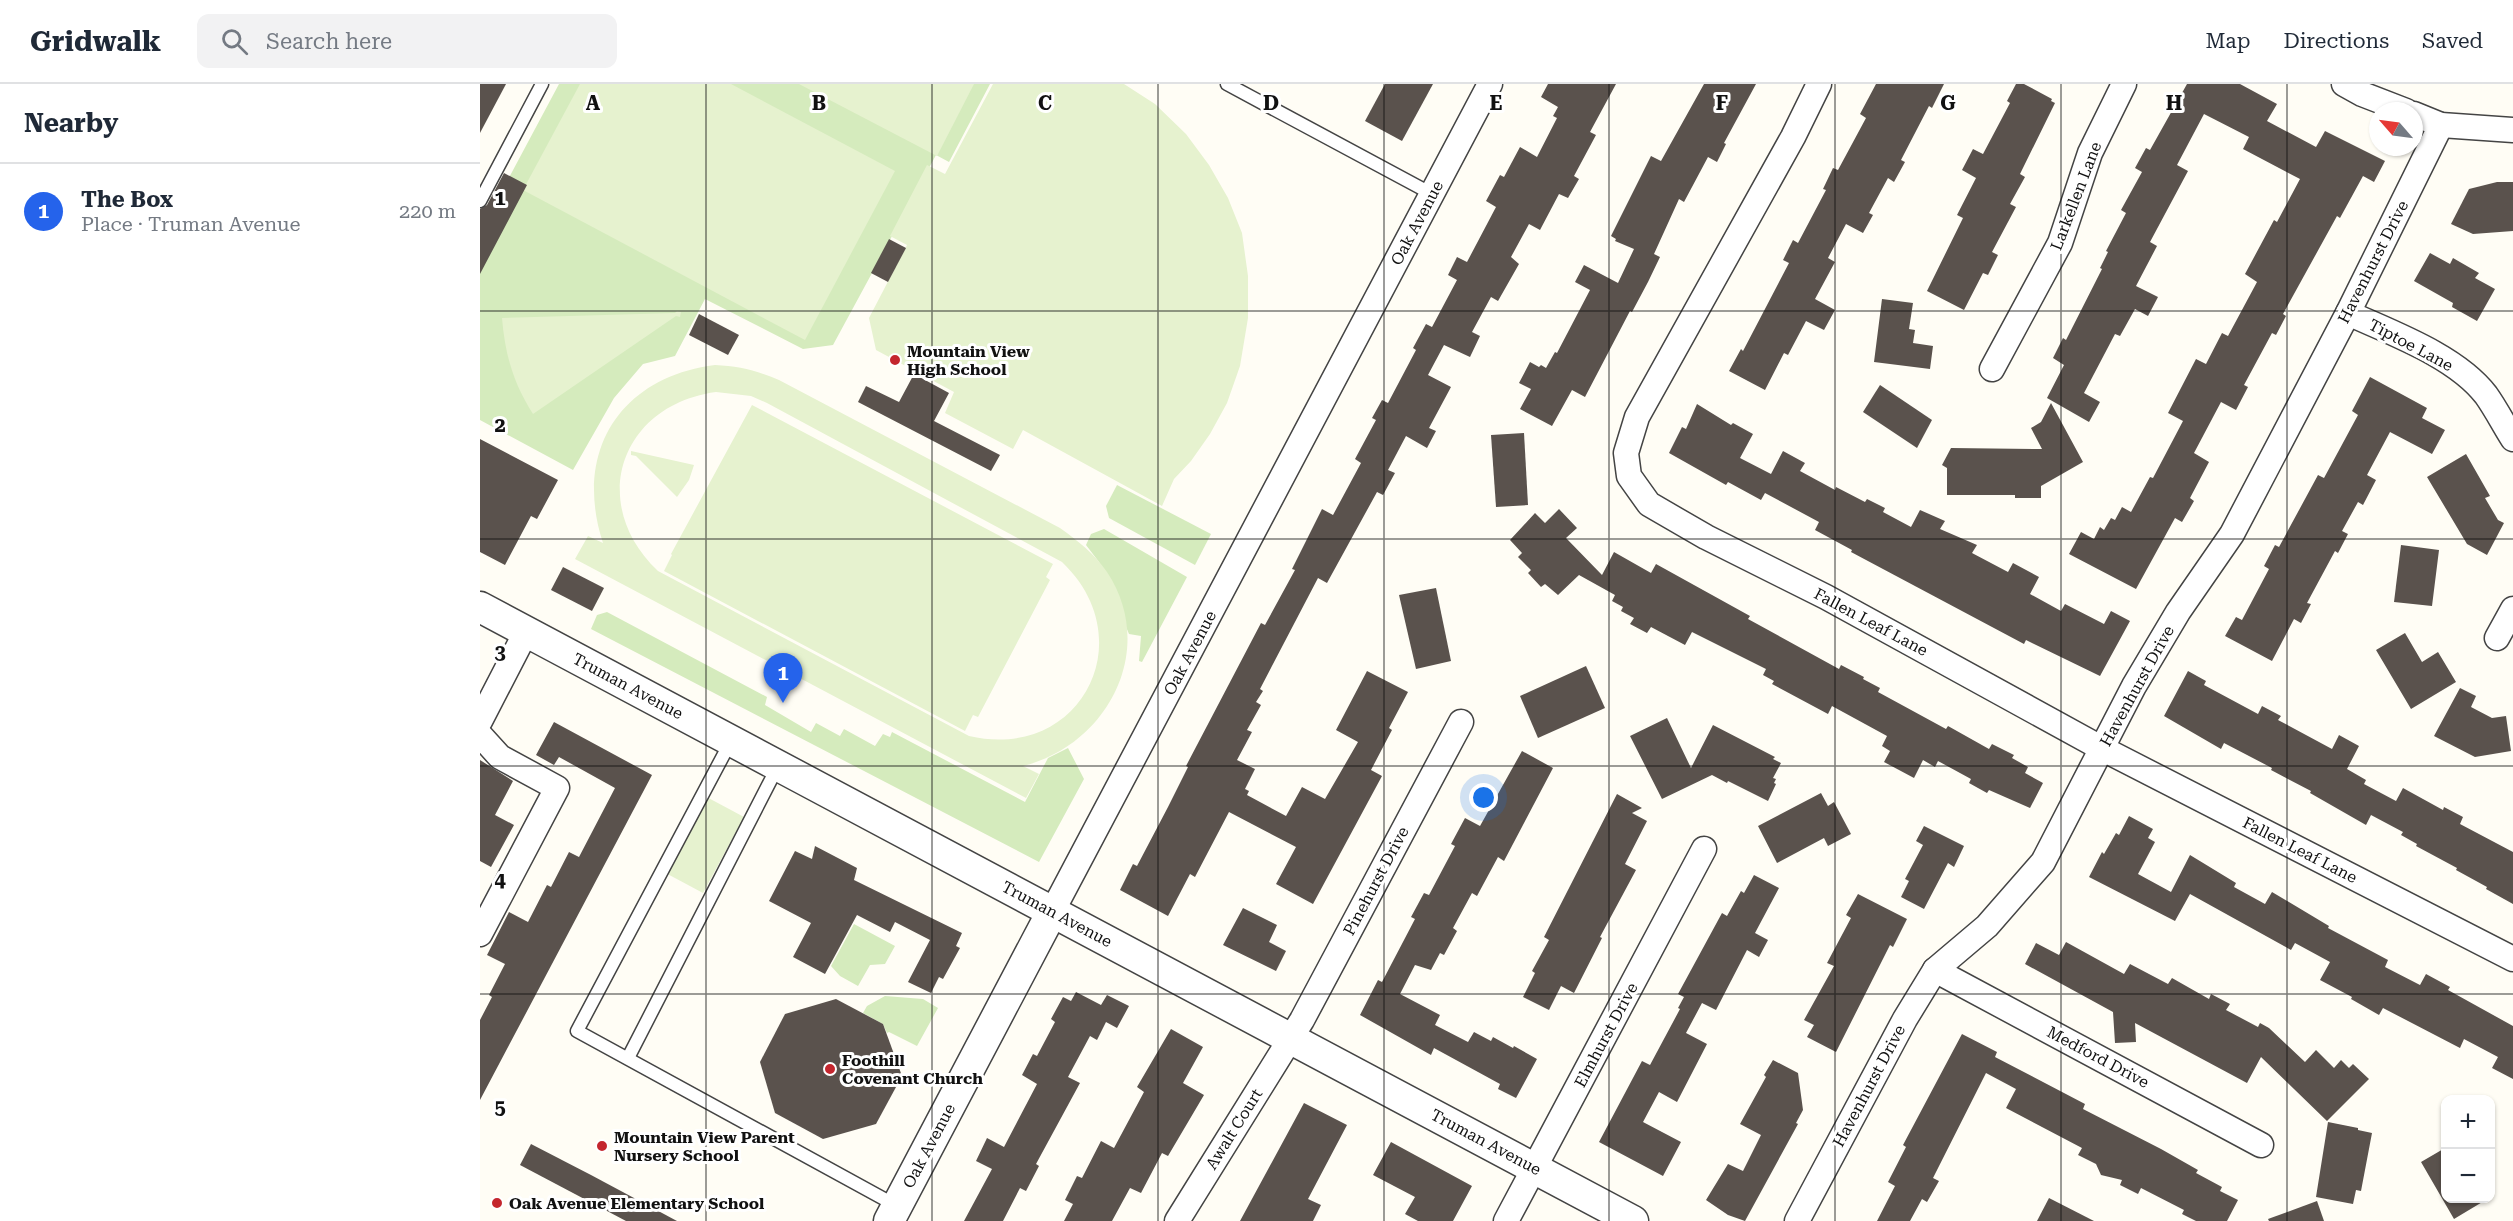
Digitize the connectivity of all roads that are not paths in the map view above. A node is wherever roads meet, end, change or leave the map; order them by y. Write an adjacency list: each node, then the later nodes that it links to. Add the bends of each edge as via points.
1 (542, 84): 12 (lane)
2 (1227, 84): 11 (lane)
3 (1490, 84): 11 (street, Oak Avenue)
4 (1819, 84): 24 (street, Fallen Leaf Lane, via 1793,138 1637,417 1626,453 1629,476 1650,504 1706,537 1826,597)
5 (2124, 84): 14 (street, Larkellen Lane, via 2090,153 2060,243)
6 (2344, 84): 7 (street)
7 (2383, 102)
8 (2423, 118): 9 (street)
9 (2441, 125): 10 (street); 13 (street, Havenhurst Drive)
10 (2513, 130)
11 (1432, 194): 27 (street, Oak Avenue)
12 (480, 201)
13 (2348, 313): 15 (street, Tiptoe Lane, via 2455,367 2486,394); 24 (street, Havenhurst Drive, via 2232,534 2178,612)
14 (1992, 369)
15 (2513, 439)
16 (480, 607): 18 (street, Truman Avenue)
17 (2513, 609): 19 (street)
18 (526, 632): 20 (street); 23 (street, Truman Avenue)
19 (2498, 638)
20 (480, 721)
21 (1461, 723): 31 (street, Pinehurst Drive)
22 (480, 735): 28 (street, via 500,757 557,788)
23 (730, 741): 25 (street, Truman Avenue); 32 (lane, via 577,1031)
24 (2101, 748): 29 (street, Fallen Leaf Lane); 30 (street, Havenhurst Drive, via 2043,862 1987,926)
25 (778, 766): 27 (street, Truman Avenue); 32 (lane)
26 (1704, 849): 34 (street, Elmhurst Drive)
27 (1052, 912): 31 (street, Truman Avenue); 35 (street, Oak Avenue)
28 (480, 934)
29 (2513, 959)
30 (1935, 970): 33 (street, Medford Drive); 39 (street, Havenhurst Drive)
31 (1291, 1038): 34 (street, Truman Avenue); 36 (street, Awalt Court)
32 (628, 1058): 35 (lane)
33 (2261, 1145)
34 (1535, 1168): 37 (street, Elmhurst Drive); 38 (street, Truman Avenue)
35 (893, 1214)
36 (1177, 1221)
37 (1506, 1221)
38 (1633, 1221)
39 (1797, 1221)

